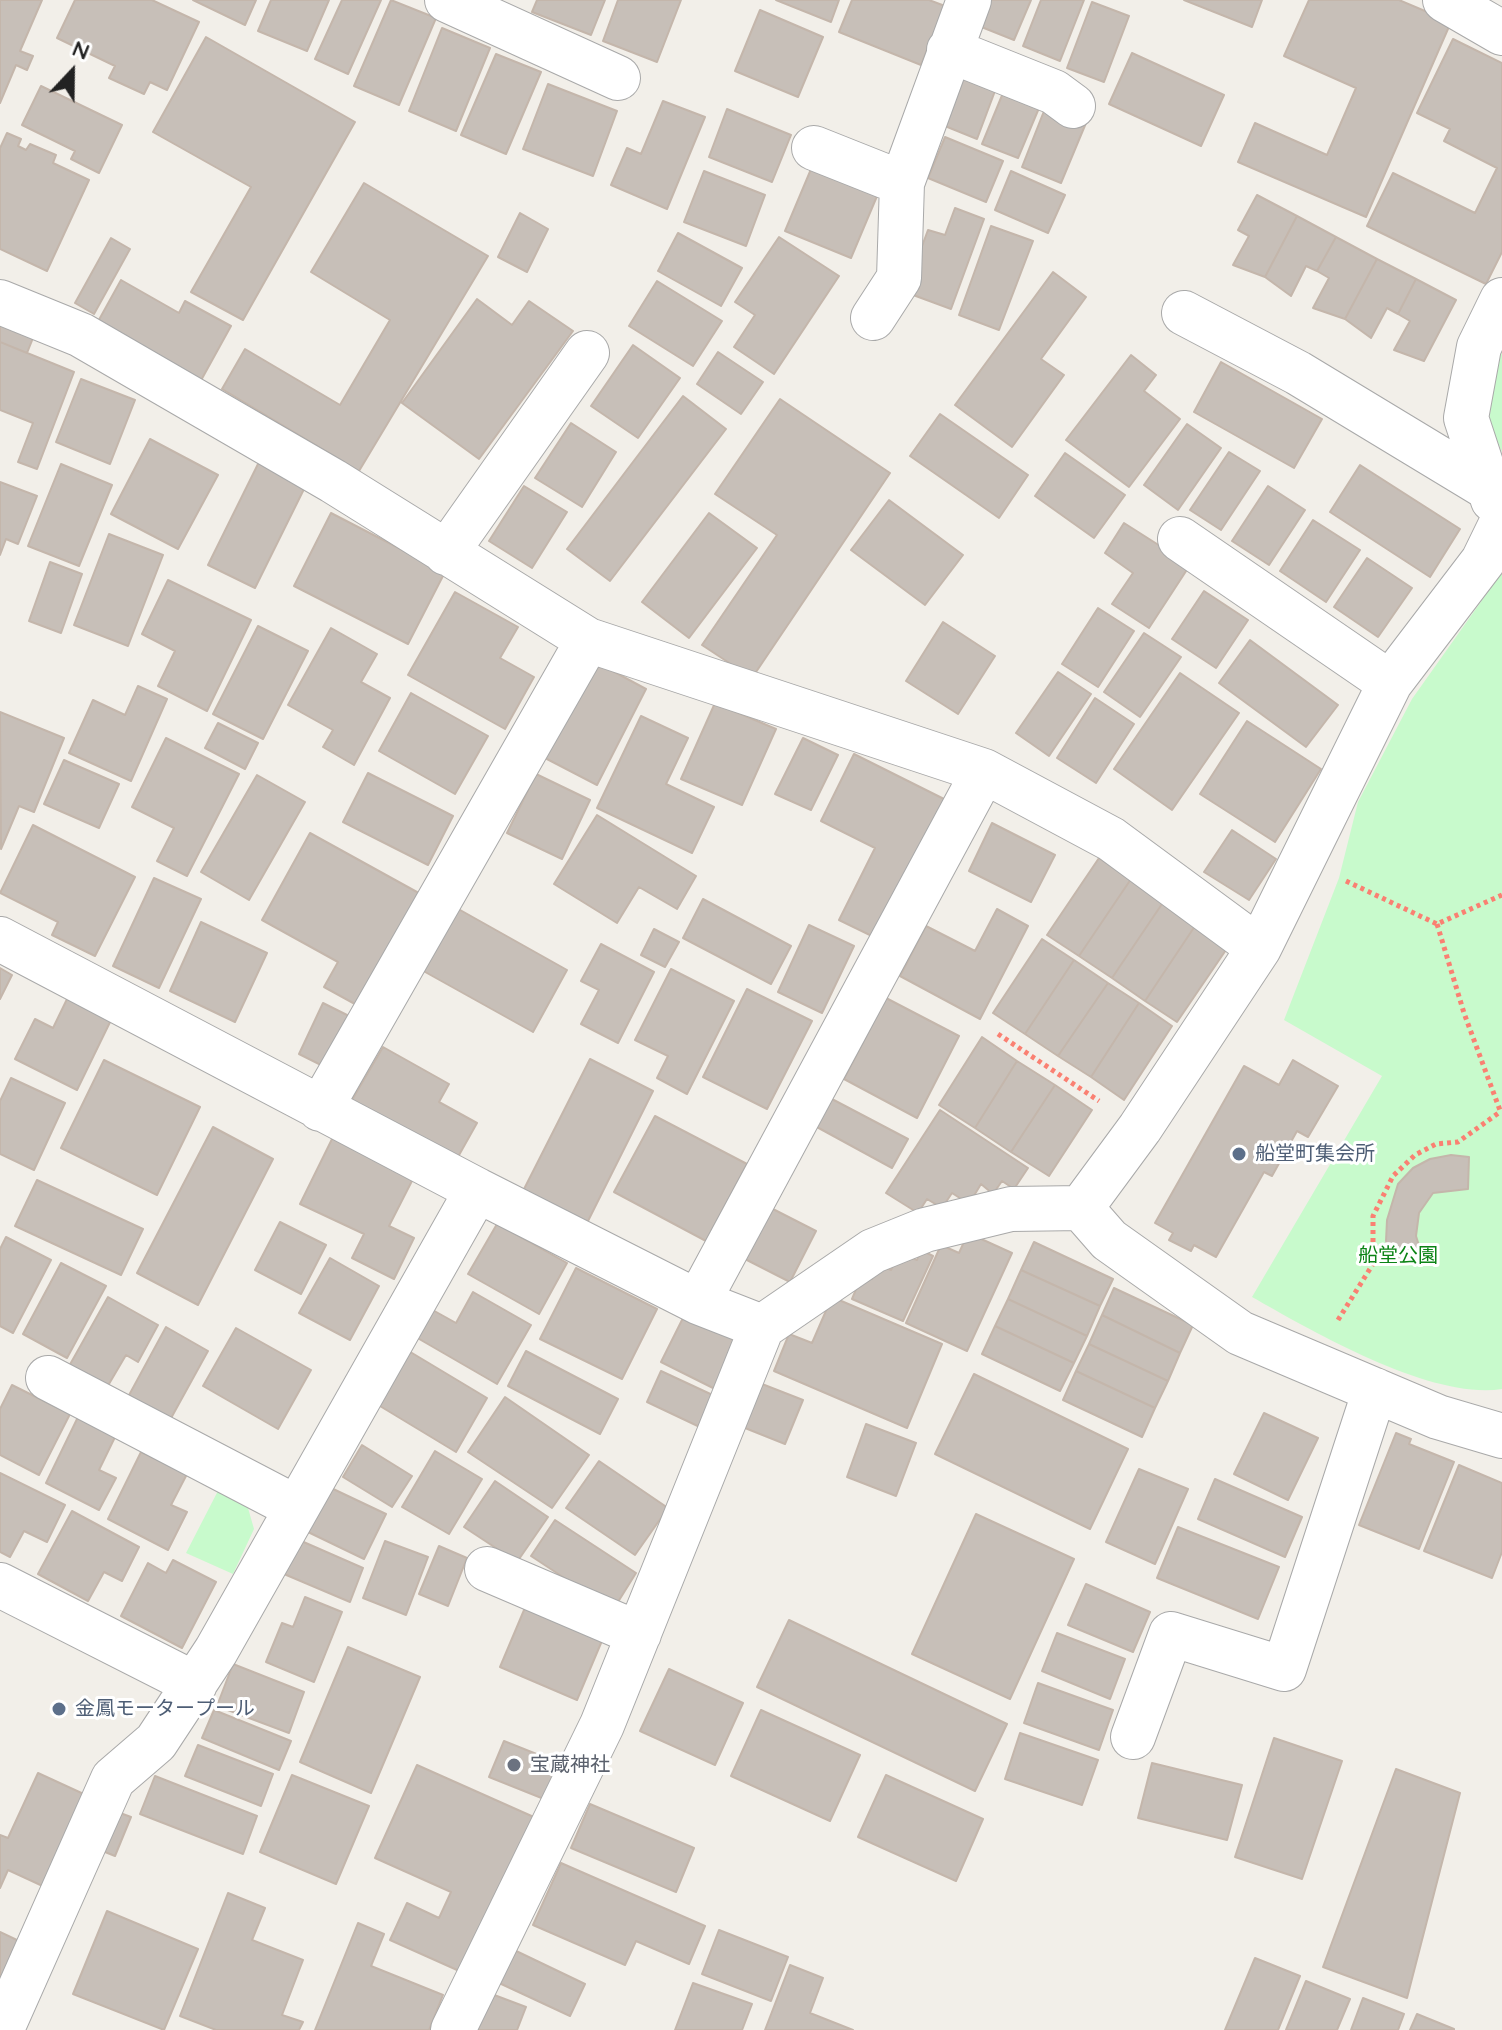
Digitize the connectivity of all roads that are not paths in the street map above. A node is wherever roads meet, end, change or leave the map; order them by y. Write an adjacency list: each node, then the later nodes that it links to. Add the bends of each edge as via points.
1 (447, 0): 6 (street)
2 (969, 0): 5 (street)
3 (1445, 0): 4 (street)
4 (1502, 33)
5 (949, 50): 7 (street, via 1054,92); 9 (street)
6 (618, 78)
7 (1073, 106)
8 (814, 148): 9 (street)
9 (902, 183): 13 (street, via 899,278)
10 (1502, 300): 15 (street, via 1479,347 1466,418)
11 (0, 302): 17 (street, via 81,335)
12 (1184, 313): 15 (street, via 1298,373)
13 (873, 318)
14 (587, 353): 17 (street)
15 (1497, 510): 19 (street, via 1483,561)
16 (1180, 539): 19 (street)
17 (446, 553): 18 (street)
18 (588, 640): 20 (street); 23 (street)
19 (1390, 683): 22 (street)
20 (984, 771): 22 (street, via 1111,839); 26 (street)
21 (0, 939): 23 (street)
22 (1259, 948): 25 (street)
23 (320, 1109): 24 (street)
24 (477, 1190): 26 (street); 31 (street)
25 (1081, 1208): 27 (street, via 1011,1209 925,1230 873,1251); 29 (street, via 1109,1240 1240,1333)
26 (698, 1302): 27 (street)
27 (762, 1327): 34 (street)
28 (48, 1378): 31 (street)
29 (1375, 1390): 30 (street); 36 (street, via 1284,1669 1171,1634)
30 (1502, 1436)
31 (295, 1507): 35 (street)
32 (487, 1569): 34 (street)
33 (0, 1585): 35 (street)
34 (639, 1634): 38 (street, via 602,1725)
35 (195, 1684): 37 (street, via 156,1742 113,1779)
36 (1133, 1737)
37 (14, 2024)
38 (453, 2030)

